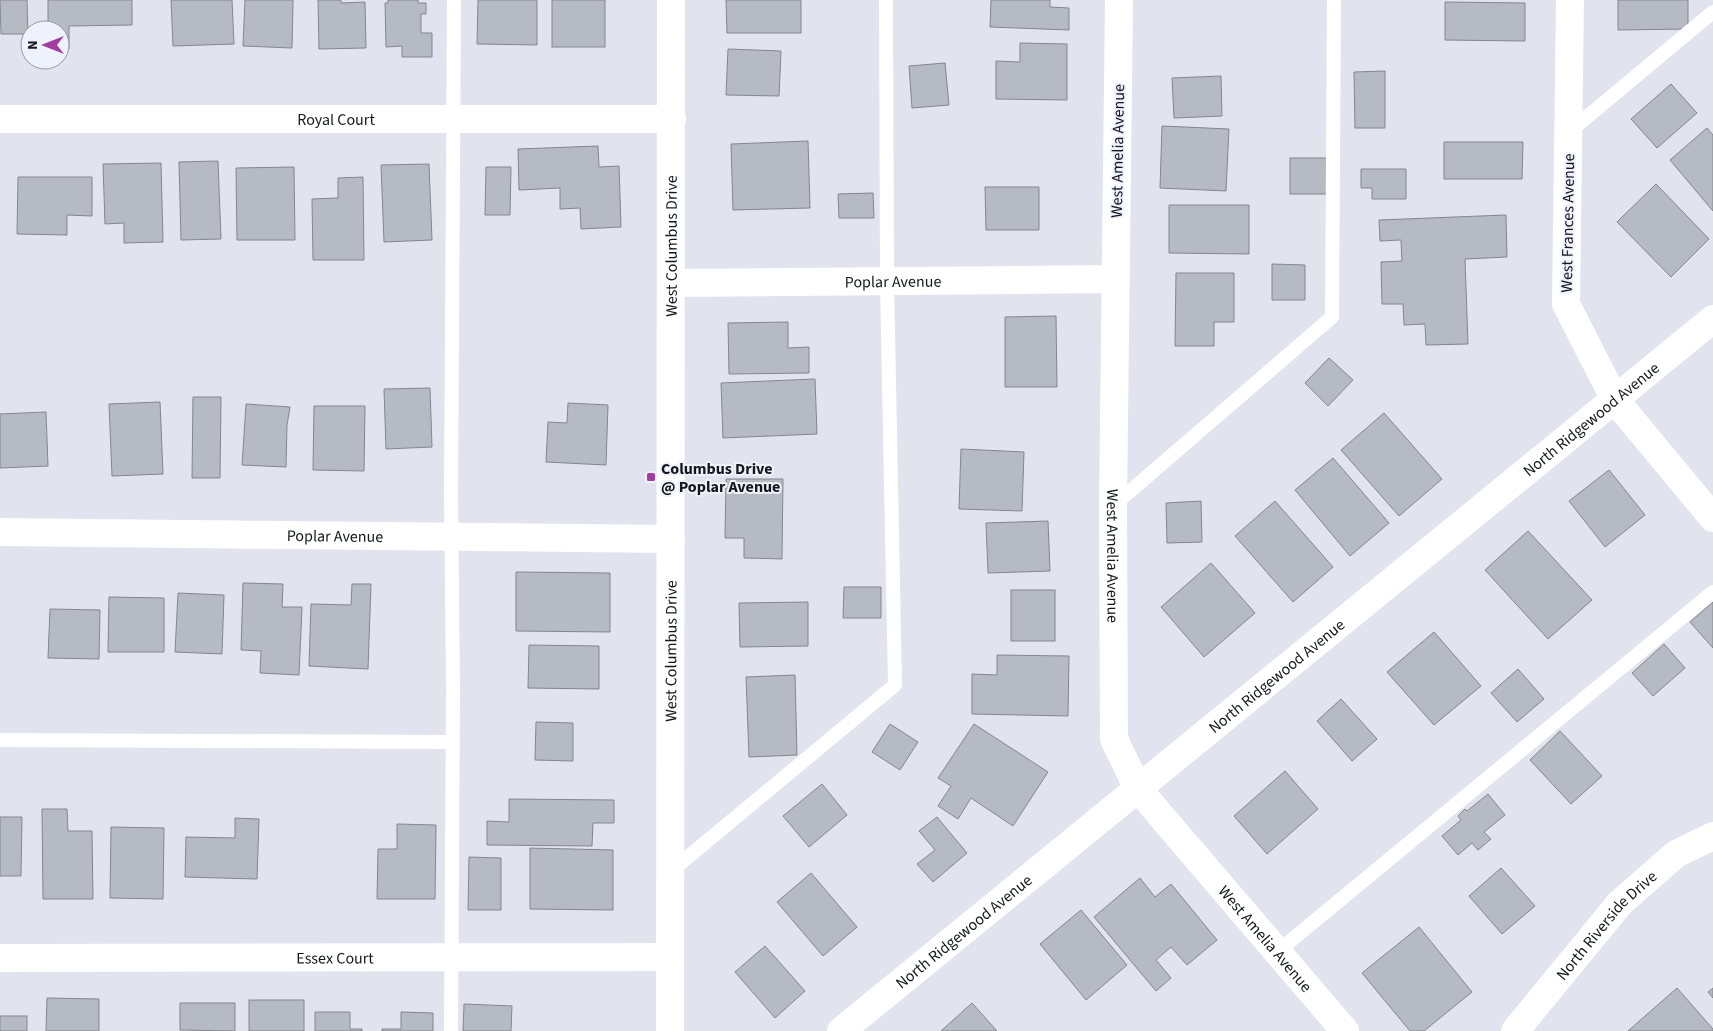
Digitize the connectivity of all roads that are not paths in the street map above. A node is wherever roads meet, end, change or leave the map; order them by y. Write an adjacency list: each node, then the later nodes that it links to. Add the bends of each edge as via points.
1 (454, 0): 8 (lane)
2 (671, 0): 9 (street, West Columbus Drive)
3 (886, 0): 13 (lane)
4 (1119, 0): 12 (street, West Amelia Avenue)
5 (1334, 0): 17 (lane, via 1332,317)
6 (1570, 0): 11 (street, West Frances Avenue)
7 (1713, 12): 11 (lane)
8 (454, 118): 9 (street, Royal Court); 10 (street, Royal Court); 20 (lane)
9 (672, 118): 14 (street, West Columbus Drive)
10 (0, 120)
11 (1568, 133): 16 (street, West Frances Avenue, via 1566,304)
12 (1116, 279): 13 (street, Poplar Avenue); 17 (street, West Amelia Avenue)
13 (887, 281): 14 (street, Poplar Avenue); 27 (lane, via 895,685)
14 (671, 283): 21 (street, West Columbus Drive)
15 (1713, 319): 16 (street, North Ridgewood Avenue)
16 (1615, 400): 18 (street, West Frances Avenue); 25 (street, North Ridgewood Avenue)
17 (1113, 506): 25 (street, West Amelia Avenue, via 1114,739)
18 (1713, 518)
19 (0, 532): 20 (street, Poplar Avenue)
20 (451, 537): 21 (street, Poplar Avenue); 24 (lane)
21 (671, 539): 27 (street, West Columbus Drive)
22 (1713, 592): 28 (lane)
23 (0, 740): 24 (lane)
24 (452, 742): 29 (lane)
25 (1138, 789): 28 (street, West Amelia Avenue); 34 (street, North Ridgewood Avenue)
26 (1713, 836): 36 (street, North Riverside Drive, via 1676,854 1620,903)
27 (670, 872): 30 (street, West Columbus Drive)
28 (1277, 952): 35 (street, West Amelia Avenue)
29 (451, 956): 30 (street, Essex Court); 31 (street, Essex Court); 32 (lane)
30 (669, 957): 33 (street, West Columbus Drive)
31 (0, 958)
32 (451, 1031)
33 (670, 1031)
34 (841, 1031)
35 (1345, 1031)
36 (1515, 1031)

